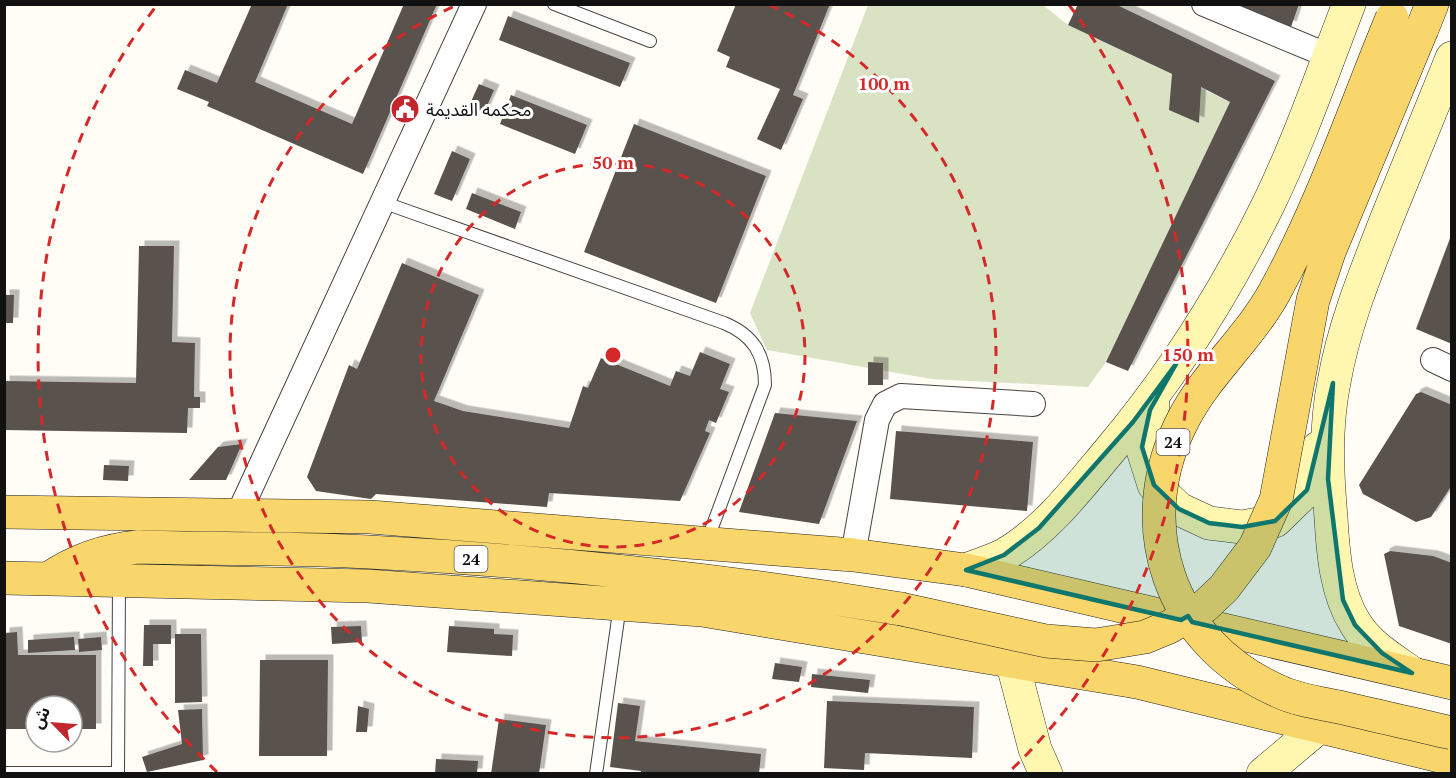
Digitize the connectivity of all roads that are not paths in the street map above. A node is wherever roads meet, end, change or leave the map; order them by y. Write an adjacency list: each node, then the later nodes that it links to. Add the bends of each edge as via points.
1 (474, 4): 10 (street)
2 (554, 4): 6 (lane)
3 (1204, 4): 7 (street)
4 (1349, 4): 7 (street)
5 (1411, 14): 20 (main road, 24, bridge, via 1313,300 1276,500 1255,547 1224,588 1205,606 1145,637 1096,645 1046,641 901,609 802,593 368,552 138,547 80,560); 27 (main road, 24, bridge, via 1272,296 1185,416 1166,461 1158,528 1165,567 1179,603 1200,635 1251,678 1281,693)
6 (650, 41)
7 (1329, 56): 11 (street, via 1270,201 1237,266)
8 (1452, 58): 9 (street)
9 (1442, 108): 12 (street, via 1359,291)
10 (382, 202): 15 (street); 16 (lane, via 724,323 752,340 765,369 765,385)
11 (1176, 364): 12 (street, via 1150,410 1142,447 1155,485 1179,508 1209,523 1242,527 1275,521 1307,490); 18 (street, via 1126,431 1039,528 1004,555)
12 (1333, 383): 24 (street, via 1328,479 1332,540 1343,600 1355,625 1382,653)
13 (1033, 404): 17 (street, via 901,396 885,404 877,420)
14 (4, 512): 15 (main road)
15 (238, 514): 16 (main road, via 450,522)
16 (706, 544): 17 (main road)
17 (853, 555): 18 (main road)
18 (966, 570): 24 (main road)
19 (4, 578): 20 (main road)
20 (47, 580): 21 (main road)
21 (119, 581): 22 (main road, via 368,586); 30 (lane)
22 (620, 603): 23 (main road, via 702,610); 32 (lane)
23 (1012, 661): 26 (main road, via 1137,682); 31 (street)
24 (1412, 673): 25 (main road)
25 (1452, 684)
26 (1320, 726): 28 (main road); 33 (street)
27 (1452, 733)
28 (1452, 759)
29 (4, 773): 30 (lane)
30 (118, 773)
31 (1045, 773)
32 (596, 774)
33 (1263, 774)

